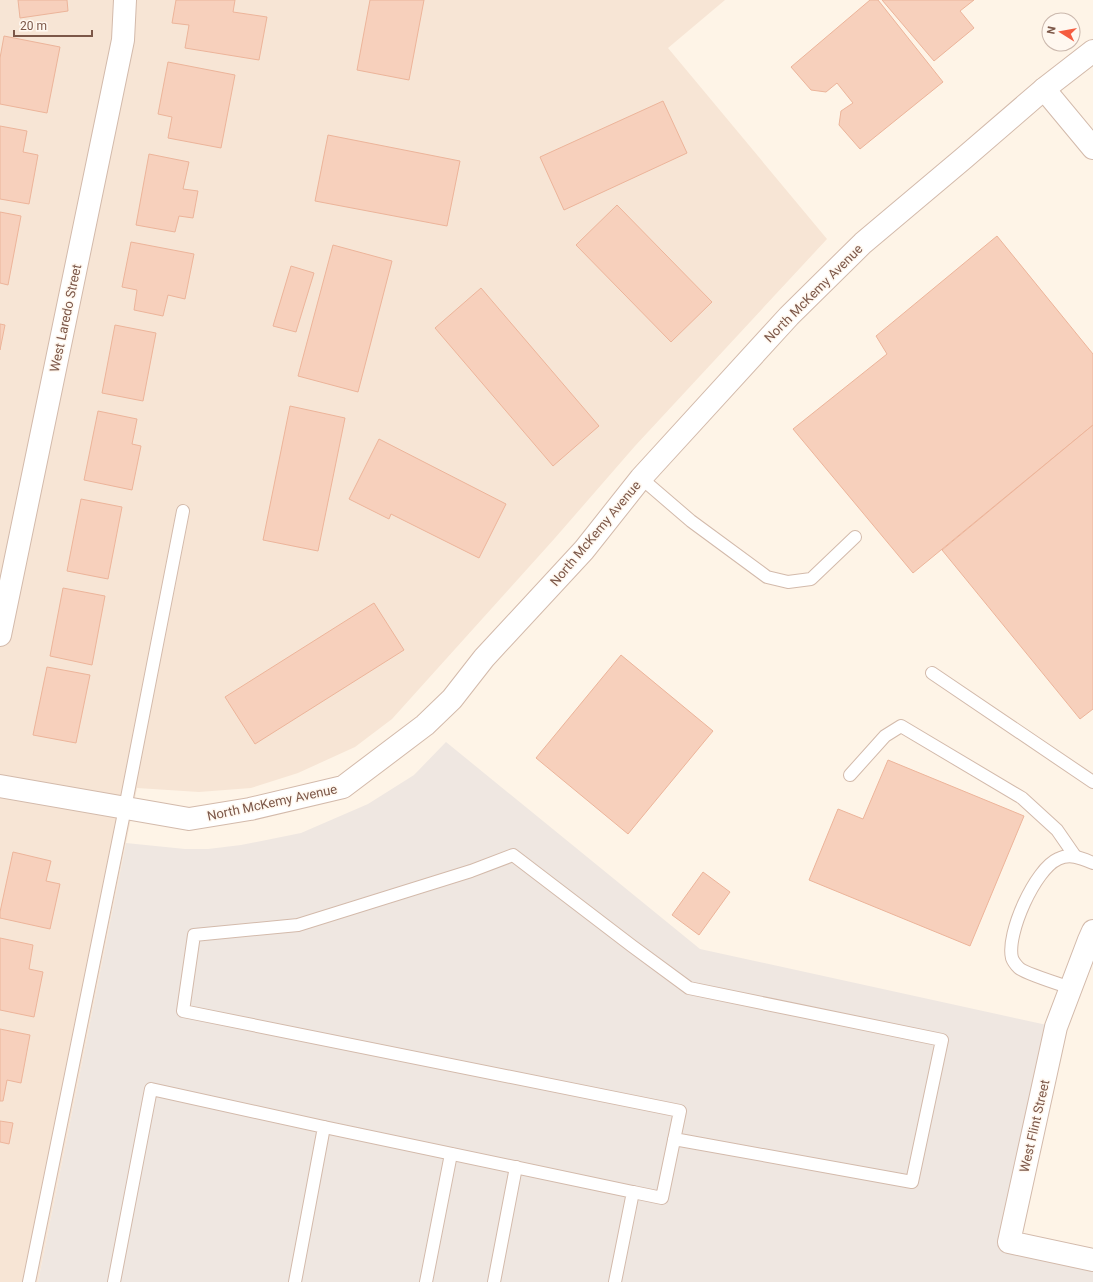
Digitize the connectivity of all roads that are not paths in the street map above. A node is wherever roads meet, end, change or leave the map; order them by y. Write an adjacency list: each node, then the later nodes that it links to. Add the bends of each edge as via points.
1 (125, 0): 8 (street, West Laredo Street, via 123,40)
2 (1093, 51): 3 (street, North McKemy Avenue)
3 (1044, 89): 4 (street); 5 (street, North McKemy Avenue, via 863,243 788,316)
4 (1093, 148)
5 (641, 478): 7 (lane, via 691,521 767,576 788,582 811,580); 13 (street, North McKemy Avenue, via 584,550 484,658 452,699 425,725 343,787 250,809 188,819)
6 (183, 511): 13 (lane)
7 (855, 537)
8 (0, 635)
9 (932, 673): 11 (lane)
10 (850, 775): 14 (lane, via 885,736 901,726 1022,798 1057,830)
11 (1093, 782)
12 (0, 786): 13 (street, North McKemy Avenue)
13 (125, 808): 24 (lane)
14 (1075, 856): 15 (lane); 17 (lane, via 1058,858 1047,866 1017,918 1012,941 1012,959 1020,970)
15 (1093, 862)
16 (1093, 931): 17 (street, West Flint Street)
17 (1071, 988): 23 (street, West Flint Street, via 1056,1027 1009,1242)
18 (324, 1127): 20 (lane); 25 (lane, via 151,1089); 26 (lane)
19 (674, 1139): 19 (lane, via 680,1111 183,1011 194,935 298,925 471,871 513,855 689,988 942,1040 912,1182); 22 (lane, via 662,1198)
20 (451, 1154): 21 (lane); 27 (lane)
21 (516, 1167): 22 (lane); 28 (lane)
22 (633, 1192): 29 (lane)
23 (1093, 1260)
24 (29, 1282)
25 (114, 1282)
26 (294, 1282)
27 (426, 1282)
28 (494, 1282)
29 (615, 1282)

